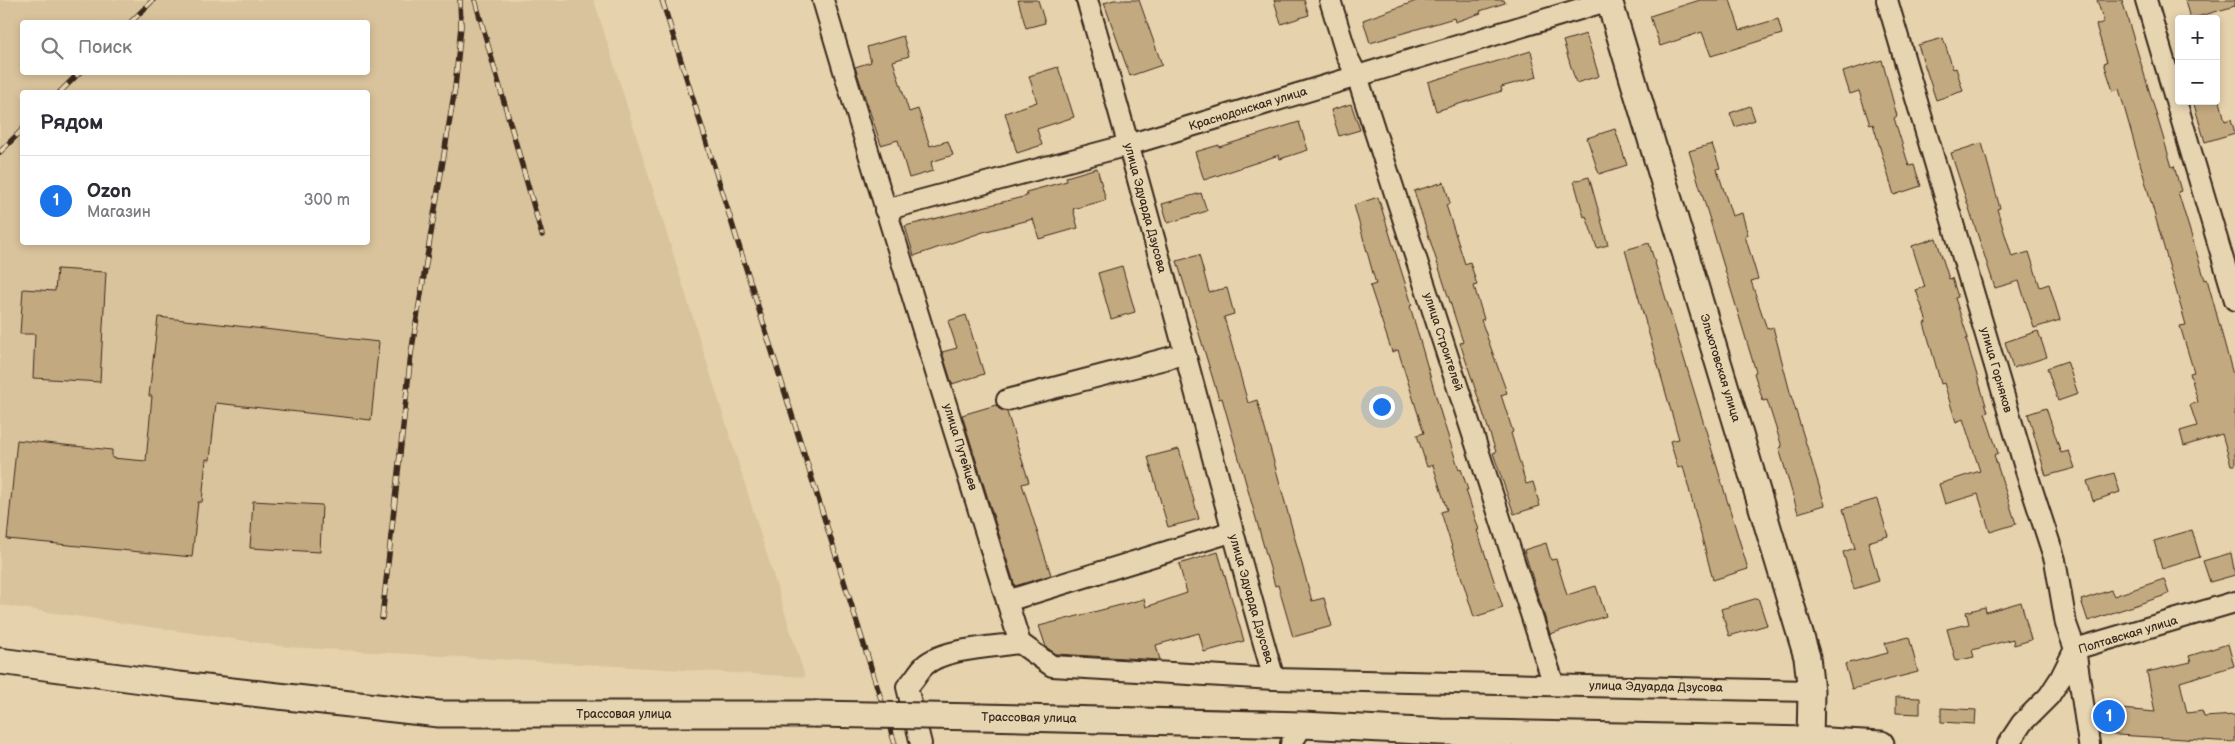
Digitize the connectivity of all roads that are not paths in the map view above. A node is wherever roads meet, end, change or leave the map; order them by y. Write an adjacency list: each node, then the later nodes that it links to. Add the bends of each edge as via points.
1 (822, 0): 9 (street, улица Путейцев)
2 (1087, 0): 8 (street, улица Эдуарда Дзусова)
3 (1330, 0): 7 (street, улица Строителей, via 1347,56)
4 (1609, 0): 7 (street, Краснодонская улица); 21 (street, Эльхотовская улица, via 1807,657)
5 (1887, 0): 17 (street, улица Горняков, via 2055,560 2066,624)
6 (2146, 0): 10 (street)
7 (1357, 76): 8 (street, Краснодонская улица); 20 (street, улица Строителей)
8 (1128, 145): 9 (street, Краснодонская улица); 11 (street, улица Эдуарда Дзусова)
9 (885, 210): 14 (street, улица Путейцев)
10 (2235, 300)
11 (1184, 354): 12 (street); 13 (street, улица Эдуарда Дзусова)
12 (1007, 400)
13 (1231, 532): 14 (street); 19 (street, улица Эдуарда Дзусова)
14 (1007, 601): 16 (street, улица Путейцев)
15 (2235, 602): 17 (street, Полтавская улица)
16 (1020, 643): 19 (street, via 1052,666); 28 (street, via 953,653 925,665 907,688)
17 (2075, 649): 30 (street, Полтавская улица, via 2049,696 2022,722); 31 (street, улица Горняков)
18 (0, 661): 22 (street, Трассовая улица, bridge, via 439,714 981,717)
19 (1274, 679): 20 (street, улица Эдуарда Дзусова)
20 (1554, 685): 21 (street, улица Эдуарда Дзусова)
21 (1812, 691): 25 (street, Эльхотовская улица)
22 (1297, 734): 23 (street, Трассовая улица)
23 (1440, 738): 24 (street, Трассовая улица)
24 (1546, 738): 26 (street, Трассовая улица)
25 (1810, 740): 27 (street, Трассовая улица); 29 (street, Трассовая улица)
26 (1680, 741): 27 (street, Трассовая улица)
27 (1734, 742)
28 (922, 744)
29 (1881, 744)
30 (2008, 744)
31 (2088, 744)

